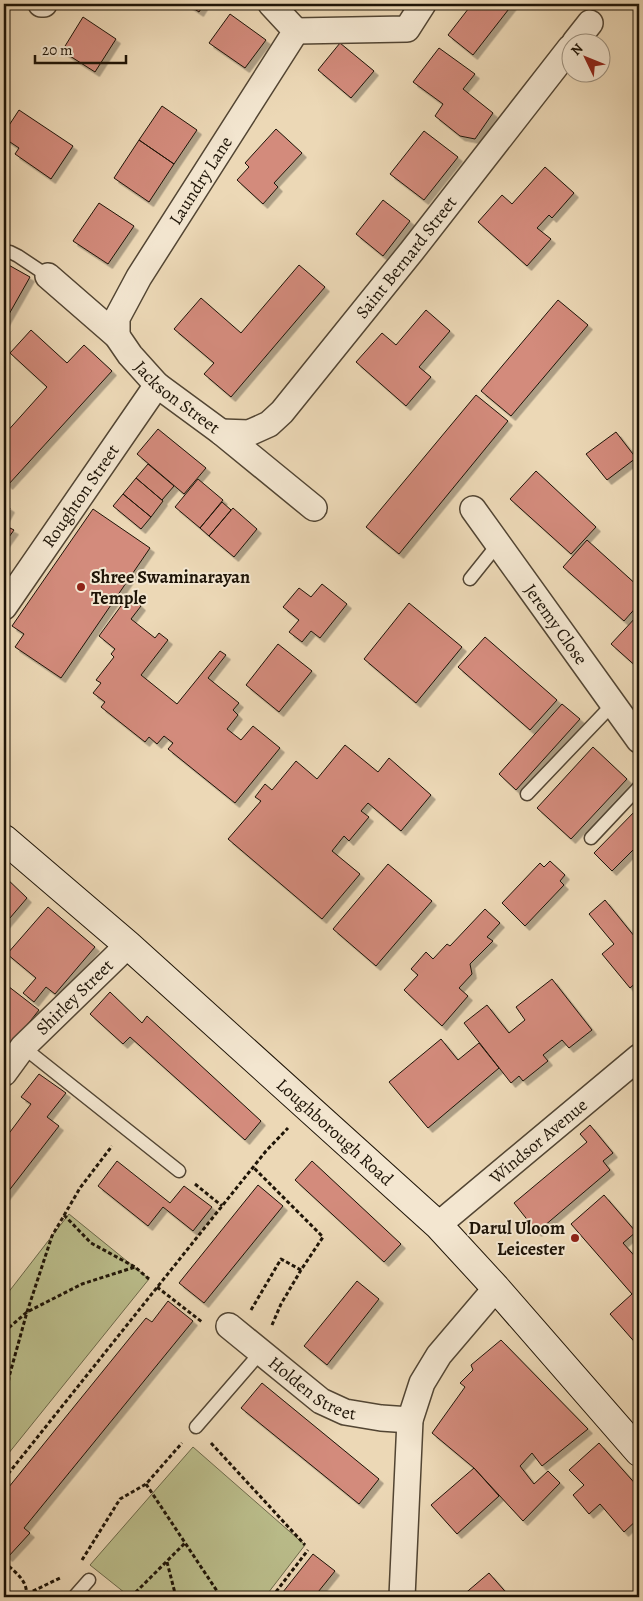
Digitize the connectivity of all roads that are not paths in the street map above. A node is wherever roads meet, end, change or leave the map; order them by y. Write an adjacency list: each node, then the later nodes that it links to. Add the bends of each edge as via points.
1 (271, 4): 4 (street)
2 (423, 4): 4 (street, via 407,29)
3 (590, 23): 5 (street)
4 (296, 31): 9 (street, Laundry Lane, via 139,277 117,318)
5 (583, 32)
6 (560, 61): 11 (street, Saint Bernard Street, via 412,252 282,412 269,424 248,434)
7 (4, 254): 8 (lane, via 10,252)
8 (48, 276): 9 (street, Jackson Street)
9 (117, 336): 10 (street, Jackson Street)
10 (157, 385): 11 (street, Jackson Street); 16 (street, Roughton Street)
11 (220, 432): 12 (street, Jackson Street)
12 (314, 508)
13 (473, 509): 14 (street, Jeremy Close)
14 (498, 544): 15 (lane); 17 (street, Jeremy Close)
15 (470, 579)
16 (4, 607)
17 (613, 704): 18 (street, Jeremy Close); 20 (lane)
18 (639, 740)
19 (639, 787): 21 (lane)
20 (527, 794)
21 (591, 838)
22 (4, 839): 23 (street, Loughborough Road)
23 (128, 946): 24 (street, Shirley Street); 28 (street, Loughborough Road)
24 (23, 1047): 26 (street, Shirley Street); 27 (lane)
25 (639, 1057): 28 (street, Windsor Avenue)
26 (4, 1073)
27 (179, 1171)
28 (438, 1225): 29 (street, Loughborough Road)
29 (496, 1288): 32 (street, via 439,1355 422,1383); 34 (street, Loughborough Road)
30 (233, 1329): 31 (street, Holden Street)
31 (261, 1352): 32 (street, Holden Street, via 321,1401 345,1412); 33 (lane)
32 (410, 1420): 37 (street)
33 (196, 1427)
34 (638, 1447)
35 (89, 1580): 36 (lane)
36 (74, 1597)
37 (402, 1597)

